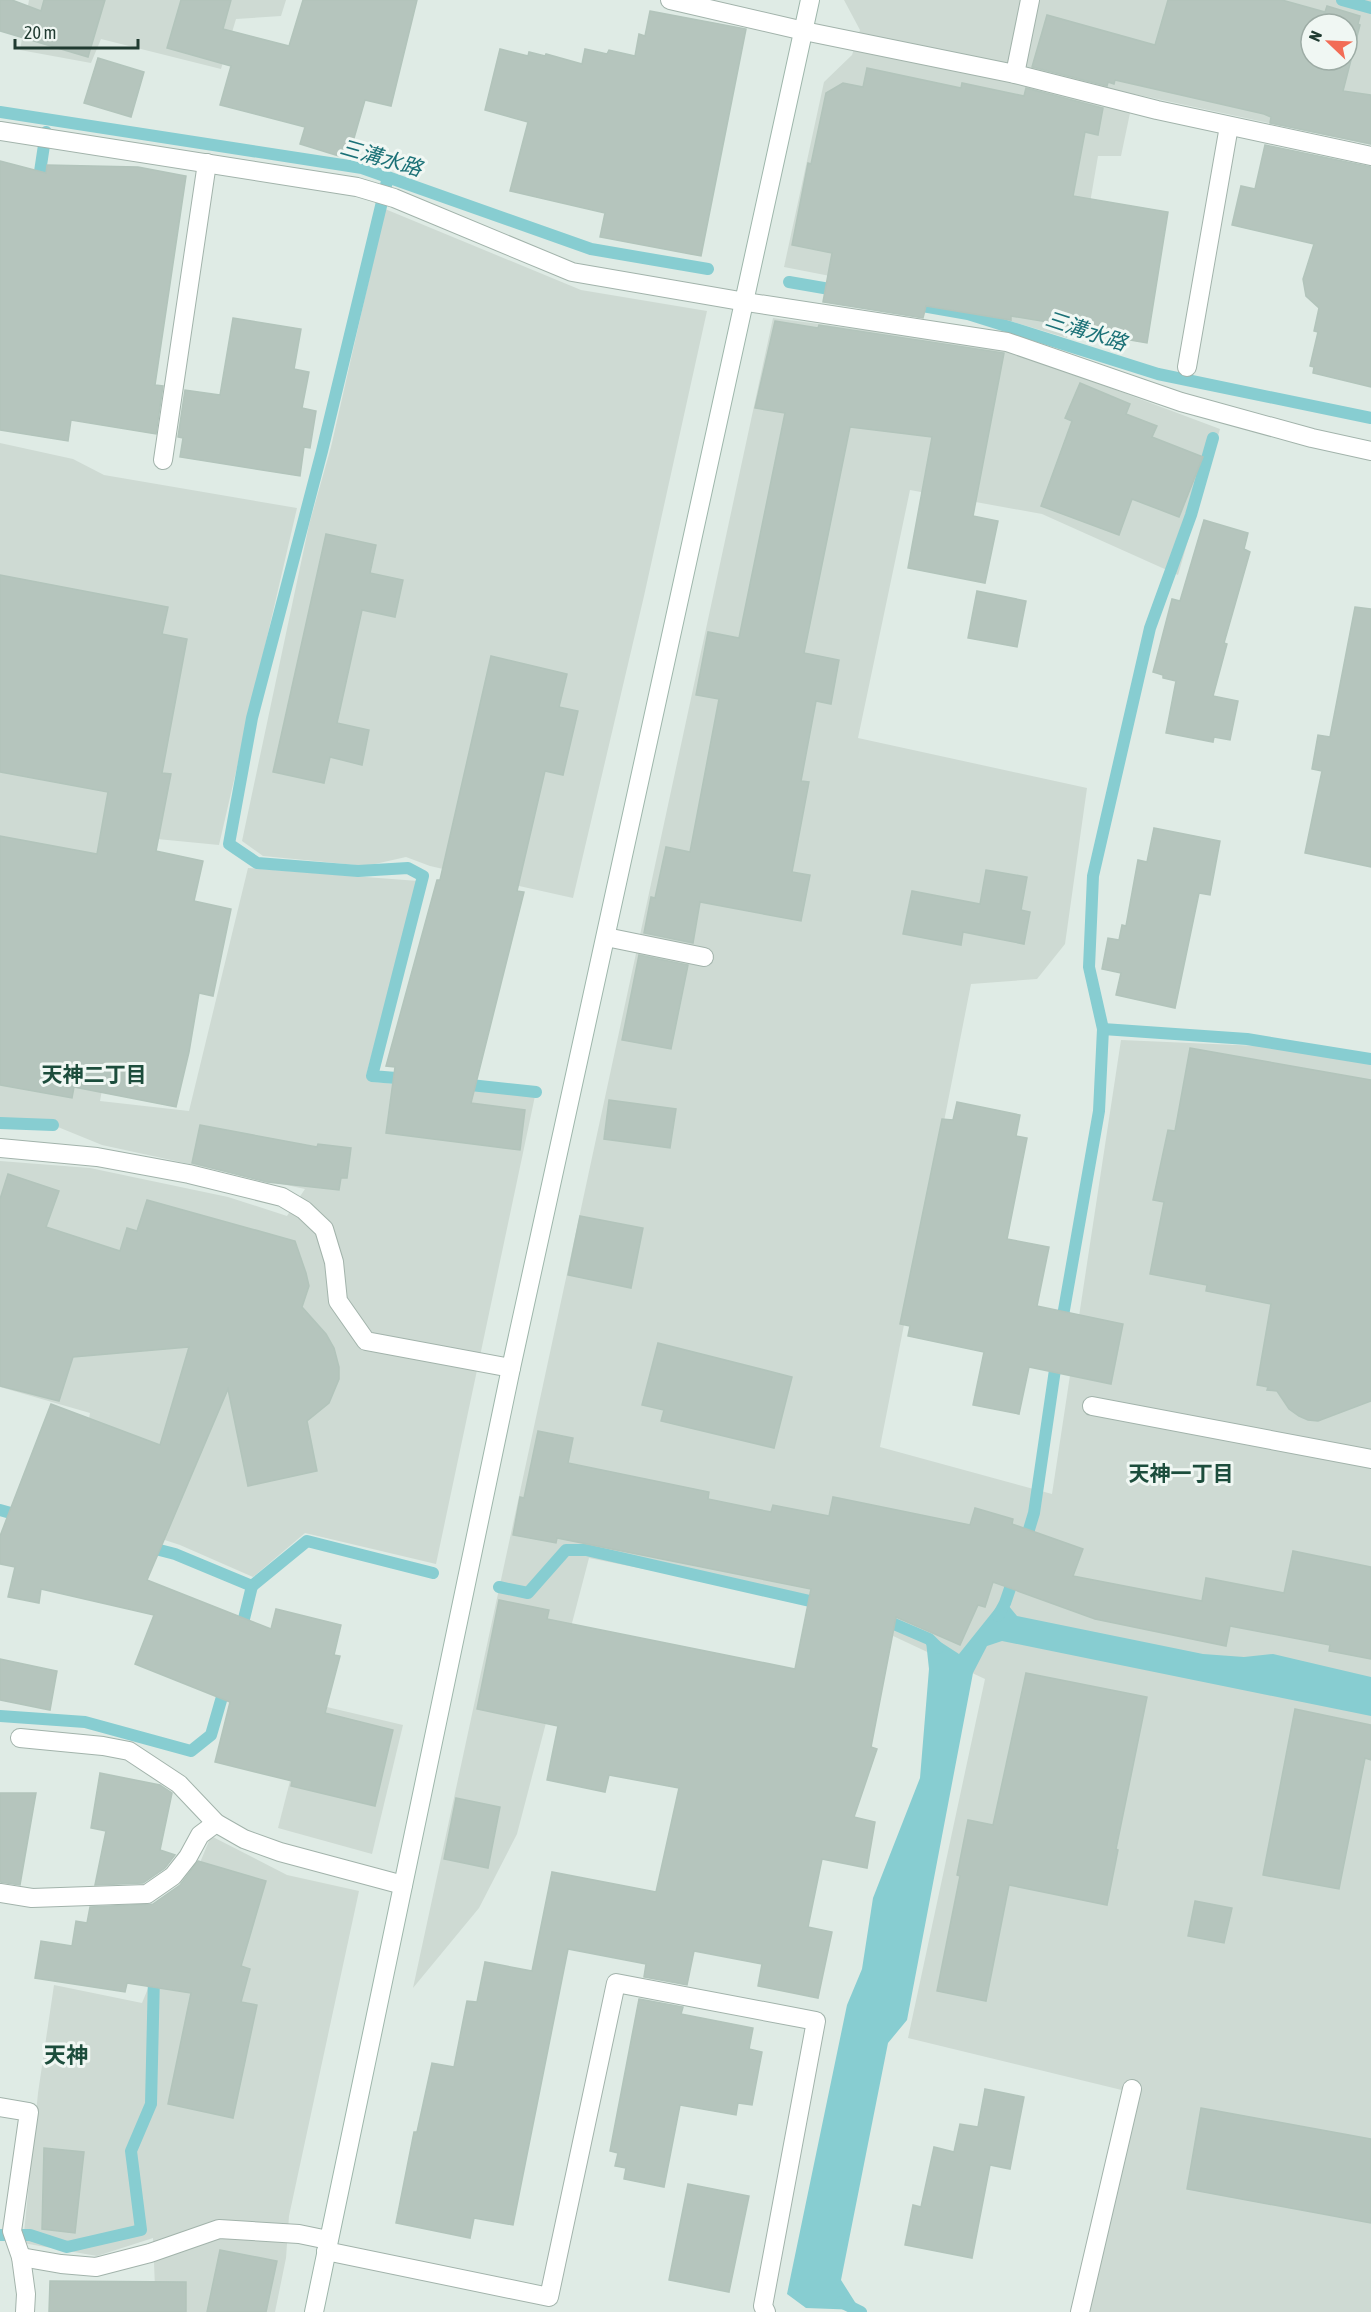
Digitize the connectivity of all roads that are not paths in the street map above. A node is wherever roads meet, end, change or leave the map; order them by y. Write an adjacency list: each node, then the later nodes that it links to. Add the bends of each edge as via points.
1 (670, 0): 4 (street)
2 (810, 0): 4 (street)
3 (1030, 0): 5 (street)
4 (804, 31): 5 (street); 10 (street)
5 (1015, 74): 6 (street)
6 (1229, 126): 8 (street); 11 (street)
7 (0, 131): 9 (street)
8 (1371, 156)
9 (207, 163): 10 (street, via 357,187 572,272); 13 (street)
10 (746, 302): 12 (street, via 1007,342 1181,402); 14 (street)
11 (1187, 367)
12 (1371, 451)
13 (164, 460)
14 (606, 937): 15 (street); 17 (street)
15 (704, 957)
16 (0, 1148): 17 (street, via 98,1157 282,1197 324,1229 334,1262 338,1301 366,1341)
17 (511, 1368): 22 (street)
18 (1092, 1406): 19 (street)
19 (1371, 1459)
20 (20, 1738): 21 (street, via 129,1751 179,1784)
21 (216, 1822): 22 (street, via 244,1839 280,1852); 23 (street, via 200,1835 173,1876 147,1894 32,1898)
22 (403, 1885): 27 (street)
23 (0, 1893)
24 (1132, 2089): 32 (street)
25 (0, 2107): 26 (street, via 29,2112)
26 (16, 2243): 27 (street, via 61,2264 96,2267 219,2229 299,2234); 29 (street, via 26,2294)
27 (327, 2246): 28 (street); 30 (street)
28 (552, 2304): 31 (street, via 616,1983 816,2020 763,2306)
29 (25, 2312)
30 (314, 2312)
31 (766, 2312)
32 (1080, 2312)

